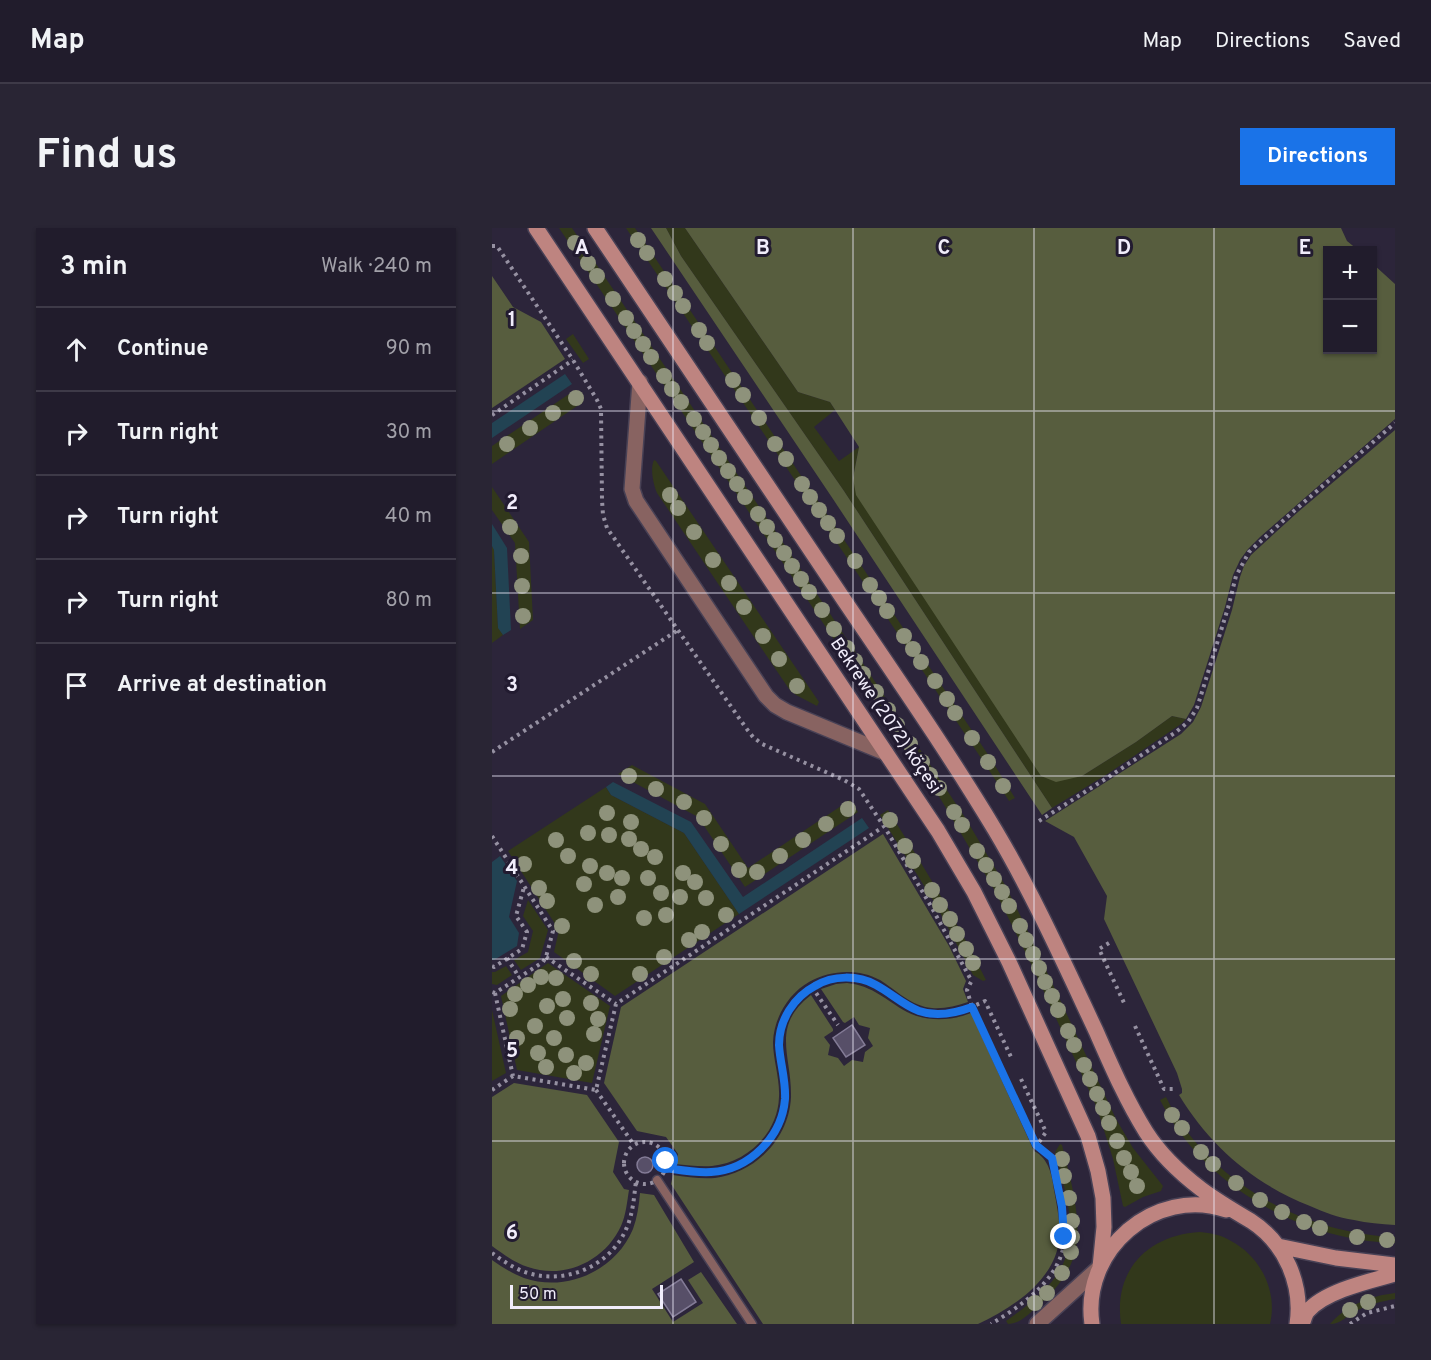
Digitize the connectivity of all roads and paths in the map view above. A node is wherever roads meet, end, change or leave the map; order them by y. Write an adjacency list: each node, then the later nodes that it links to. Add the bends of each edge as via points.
1 (536, 228): 5 (main road, Bekrewe (2072) köçesi)
2 (595, 228): 38 (main road, Bekrewe (2072) köçesi, via 972,792 1016,866 1151,1140 1178,1170)
3 (492, 246): 4 (path, via 496,246)
4 (573, 360): 6 (path); 8 (path, via 601,409 602,500 607,528)
5 (640, 382): 10 (main road, Bekrewe (2072) köçesi); 10 (street, via 632,489 642,511 775,705)
6 (492, 415)
7 (1395, 423): 11 (path, via 1249,552 1236,576 1197,708 1188,723)
8 (678, 630): 9 (path); 12 (path, via 753,737 859,789)
9 (492, 752)
10 (886, 753): 42 (main road, Bekrewe (2072) köçesi, via 974,892 1088,1136 1103,1198)
11 (1039, 821)
12 (884, 826): 22 (path); 24 (path, via 970,978 967,990)
13 (492, 836): 14 (path)
14 (524, 886): 16 (path, via 553,931); 17 (path, via 516,916 527,932 522,949)
15 (1109, 943): 23 (path, via 1099,949)
16 (546, 957): 19 (path); 22 (path)
17 (507, 958): 18 (path); 19 (path)
18 (492, 966)
19 (519, 977): 21 (path)
20 (812, 987): 24 (path, via 834,979 860,979 920,1011 945,1013); 25 (path); 35 (path, via 791,1006 781,1030 785,1100 782,1116 767,1144 756,1155 729,1169 697,1172)
21 (493, 992): 28 (path)
22 (616, 1004): 32 (path)
23 (1125, 1005)
24 (972, 1007): 27 (path, via 985,1001); 34 (path)
25 (838, 1025)
26 (1135, 1026): 30 (path, via 1164,1089)
27 (1011, 1057)
28 (513, 1076): 31 (path); 32 (path)
29 (1021, 1079): 34 (path, via 1046,1132)
30 (1175, 1089)
31 (492, 1090)
32 (596, 1090): 33 (path)
33 (634, 1145): 35 (path, via 648,1142 661,1148); 37 (path, via 624,1164)
34 (1036, 1145): 45 (path, via 1052,1158 1057,1176 1064,1222 1063,1246 1042,1285)
35 (666, 1168): 36 (path)
36 (657, 1180): 37 (path); 46 (lane)
37 (636, 1182): 40 (path, via 632,1212 620,1241 584,1271 561,1276 537,1275 517,1269)
38 (1236, 1213): 39 (main road, Bekrewe (2072) köçesi); 42 (main road, Bekrewe (2072) köçesi, via 1201,1205 1166,1209 1133,1225 1108,1251)
39 (1278, 1246): 41 (main road, via 1336,1258); 50 (main road, Bekrewe (2072) köçesi, via 1294,1279)
40 (492, 1253)
41 (1395, 1264)
42 (1100, 1268): 48 (street); 49 (main road, Bekrewe (2072) köçesi, via 1094,1285)
43 (1395, 1274): 51 (main road, via 1329,1296 1308,1312)
44 (1395, 1306): 52 (path, via 1367,1313)
45 (1000, 1322): 47 (path)
46 (752, 1324)
47 (991, 1324)
48 (1036, 1324)
49 (1092, 1324)
50 (1297, 1324)
51 (1302, 1324)
52 (1350, 1324)

